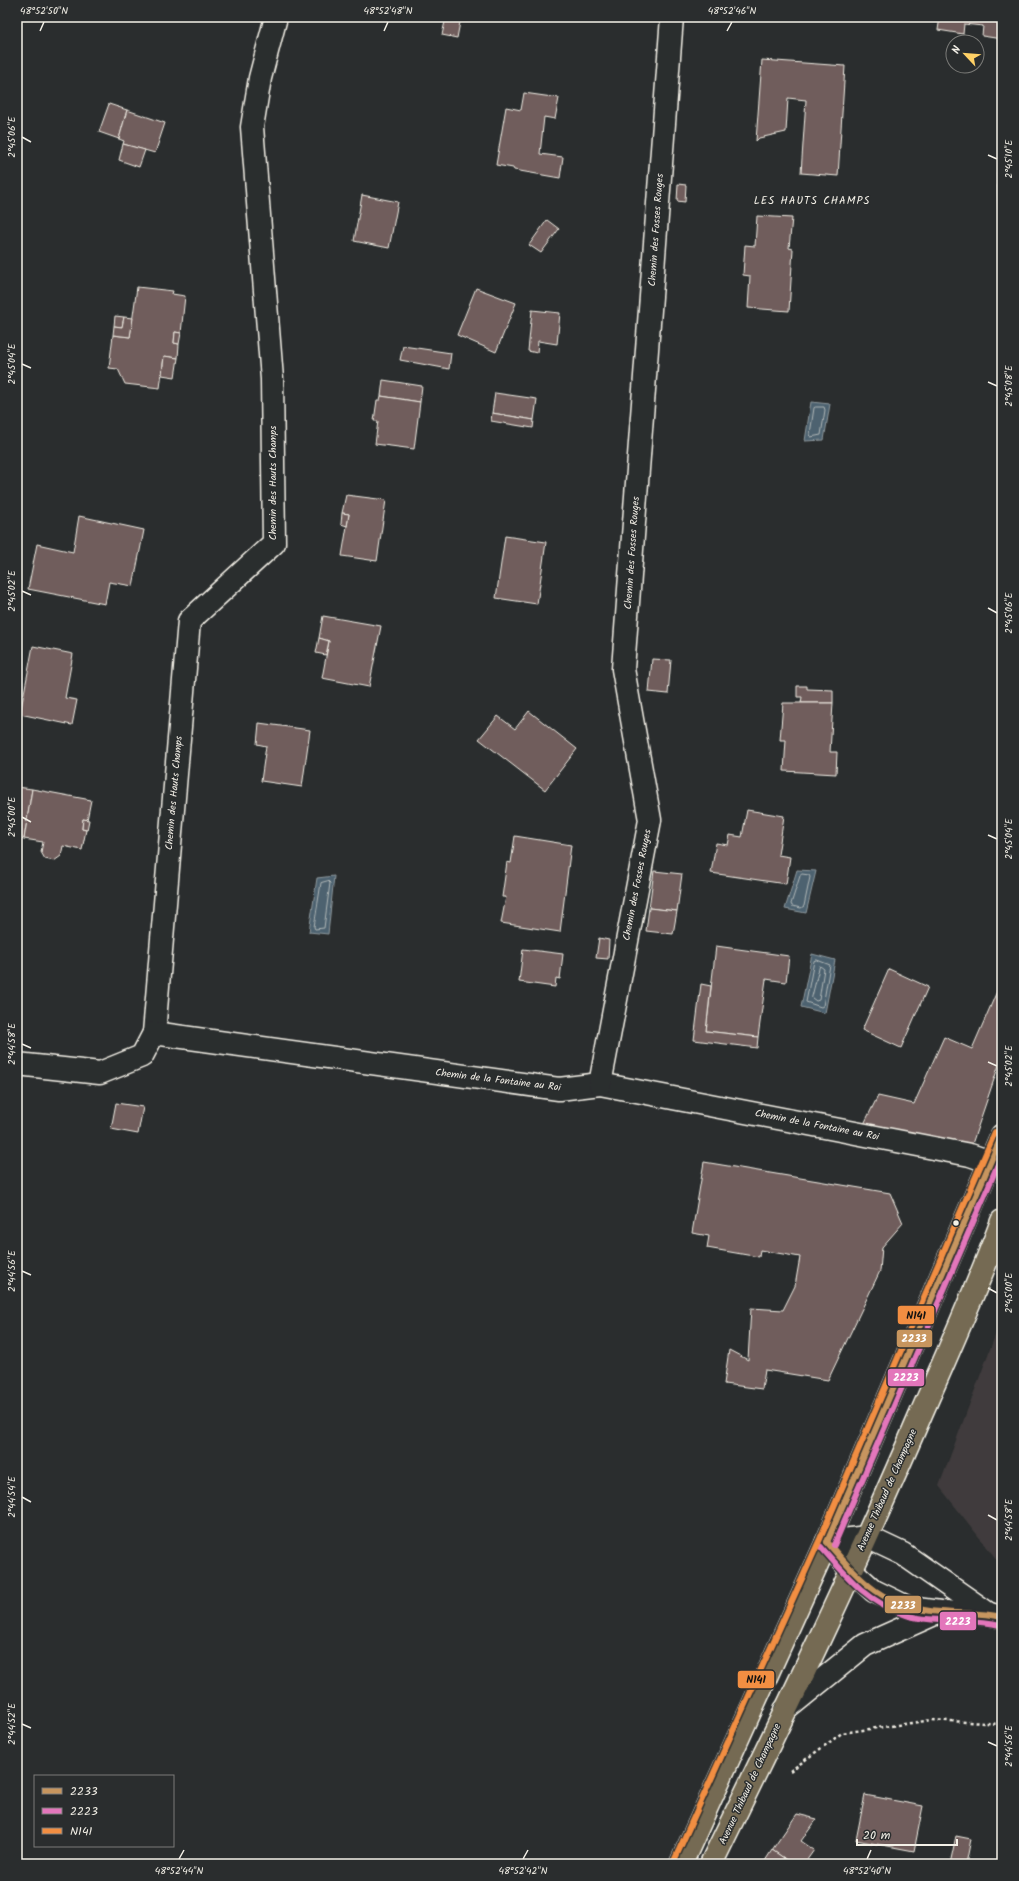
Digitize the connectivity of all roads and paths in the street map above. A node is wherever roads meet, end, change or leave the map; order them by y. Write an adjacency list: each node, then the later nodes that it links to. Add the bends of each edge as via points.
1 (276, 17): 3 (street, Chemin des Hauts Champs, via 260,78 252,127 272,379 274,543 189,621)
2 (672, 17): 5 (street, Chemin des Fosses Rouges, via 623,669 650,820)
3 (154, 1033): 4 (street, via 142,1056 100,1073); 5 (street, Chemin de la Fontaine au Roi, via 559,1089)
4 (17, 1064)
5 (600, 1084): 7 (street, Chemin de la Fontaine au Roi, via 970,1155)
6 (1002, 1134): 7 (main road)
7 (996, 1164): 10 (main road)
8 (1002, 1221): 9 (main road, Avenue Thibaud de Champagne, via 985,1268)
9 (867, 1537): 10 (street); 11 (main road, Avenue Thibaud de Champagne); 13 (street, via 903,1554)
10 (827, 1542): 11 (street); 17 (main road)
11 (851, 1570): 12 (street, via 874,1591 909,1608); 14 (main road, Avenue Thibaud de Champagne)
12 (940, 1612): 13 (street); 14 (street, via 866,1644)
13 (995, 1616)
14 (784, 1710): 18 (main road, Avenue Thibaud de Champagne)
15 (1002, 1724): 16 (path, via 932,1720 842,1733)
16 (784, 1775)
17 (681, 1864)
18 (711, 1864)

